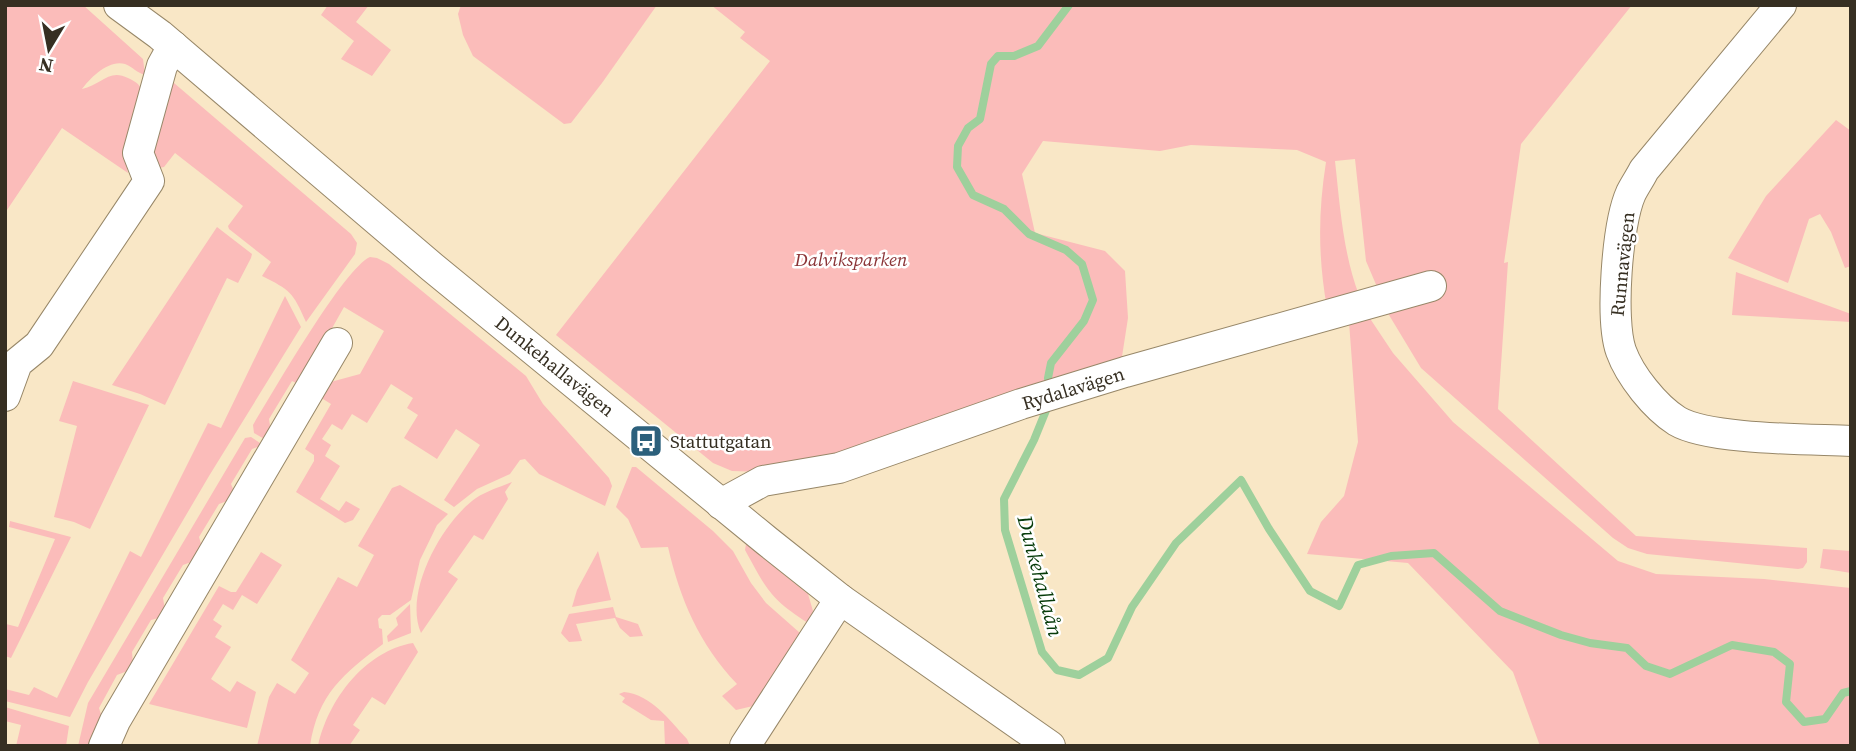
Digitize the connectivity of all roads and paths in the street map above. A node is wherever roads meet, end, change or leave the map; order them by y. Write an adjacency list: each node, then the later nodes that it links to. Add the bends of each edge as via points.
1 (120, 5): 3 (street, Dunkehallavägen)
2 (1781, 5): 7 (street, Runnavägen, via 1644,170 1631,194 1620,242 1616,325 1621,350 1633,373 1678,421 1707,431)
3 (173, 46): 6 (street, via 162,66 138,153 149,181 39,345 17,363); 8 (street, Dunkehallavägen)
4 (1431, 286): 8 (street, Rydalavägen, via 1047,396 839,468 763,481)
5 (337, 343): 10 (street, via 114,721)
6 (5, 396)
7 (1851, 441)
8 (721, 504): 9 (street, Dunkehallavägen)
9 (840, 599): 11 (street); 12 (street, Dunkehallavägen)
10 (104, 746)
11 (746, 746)
12 (1050, 746)

